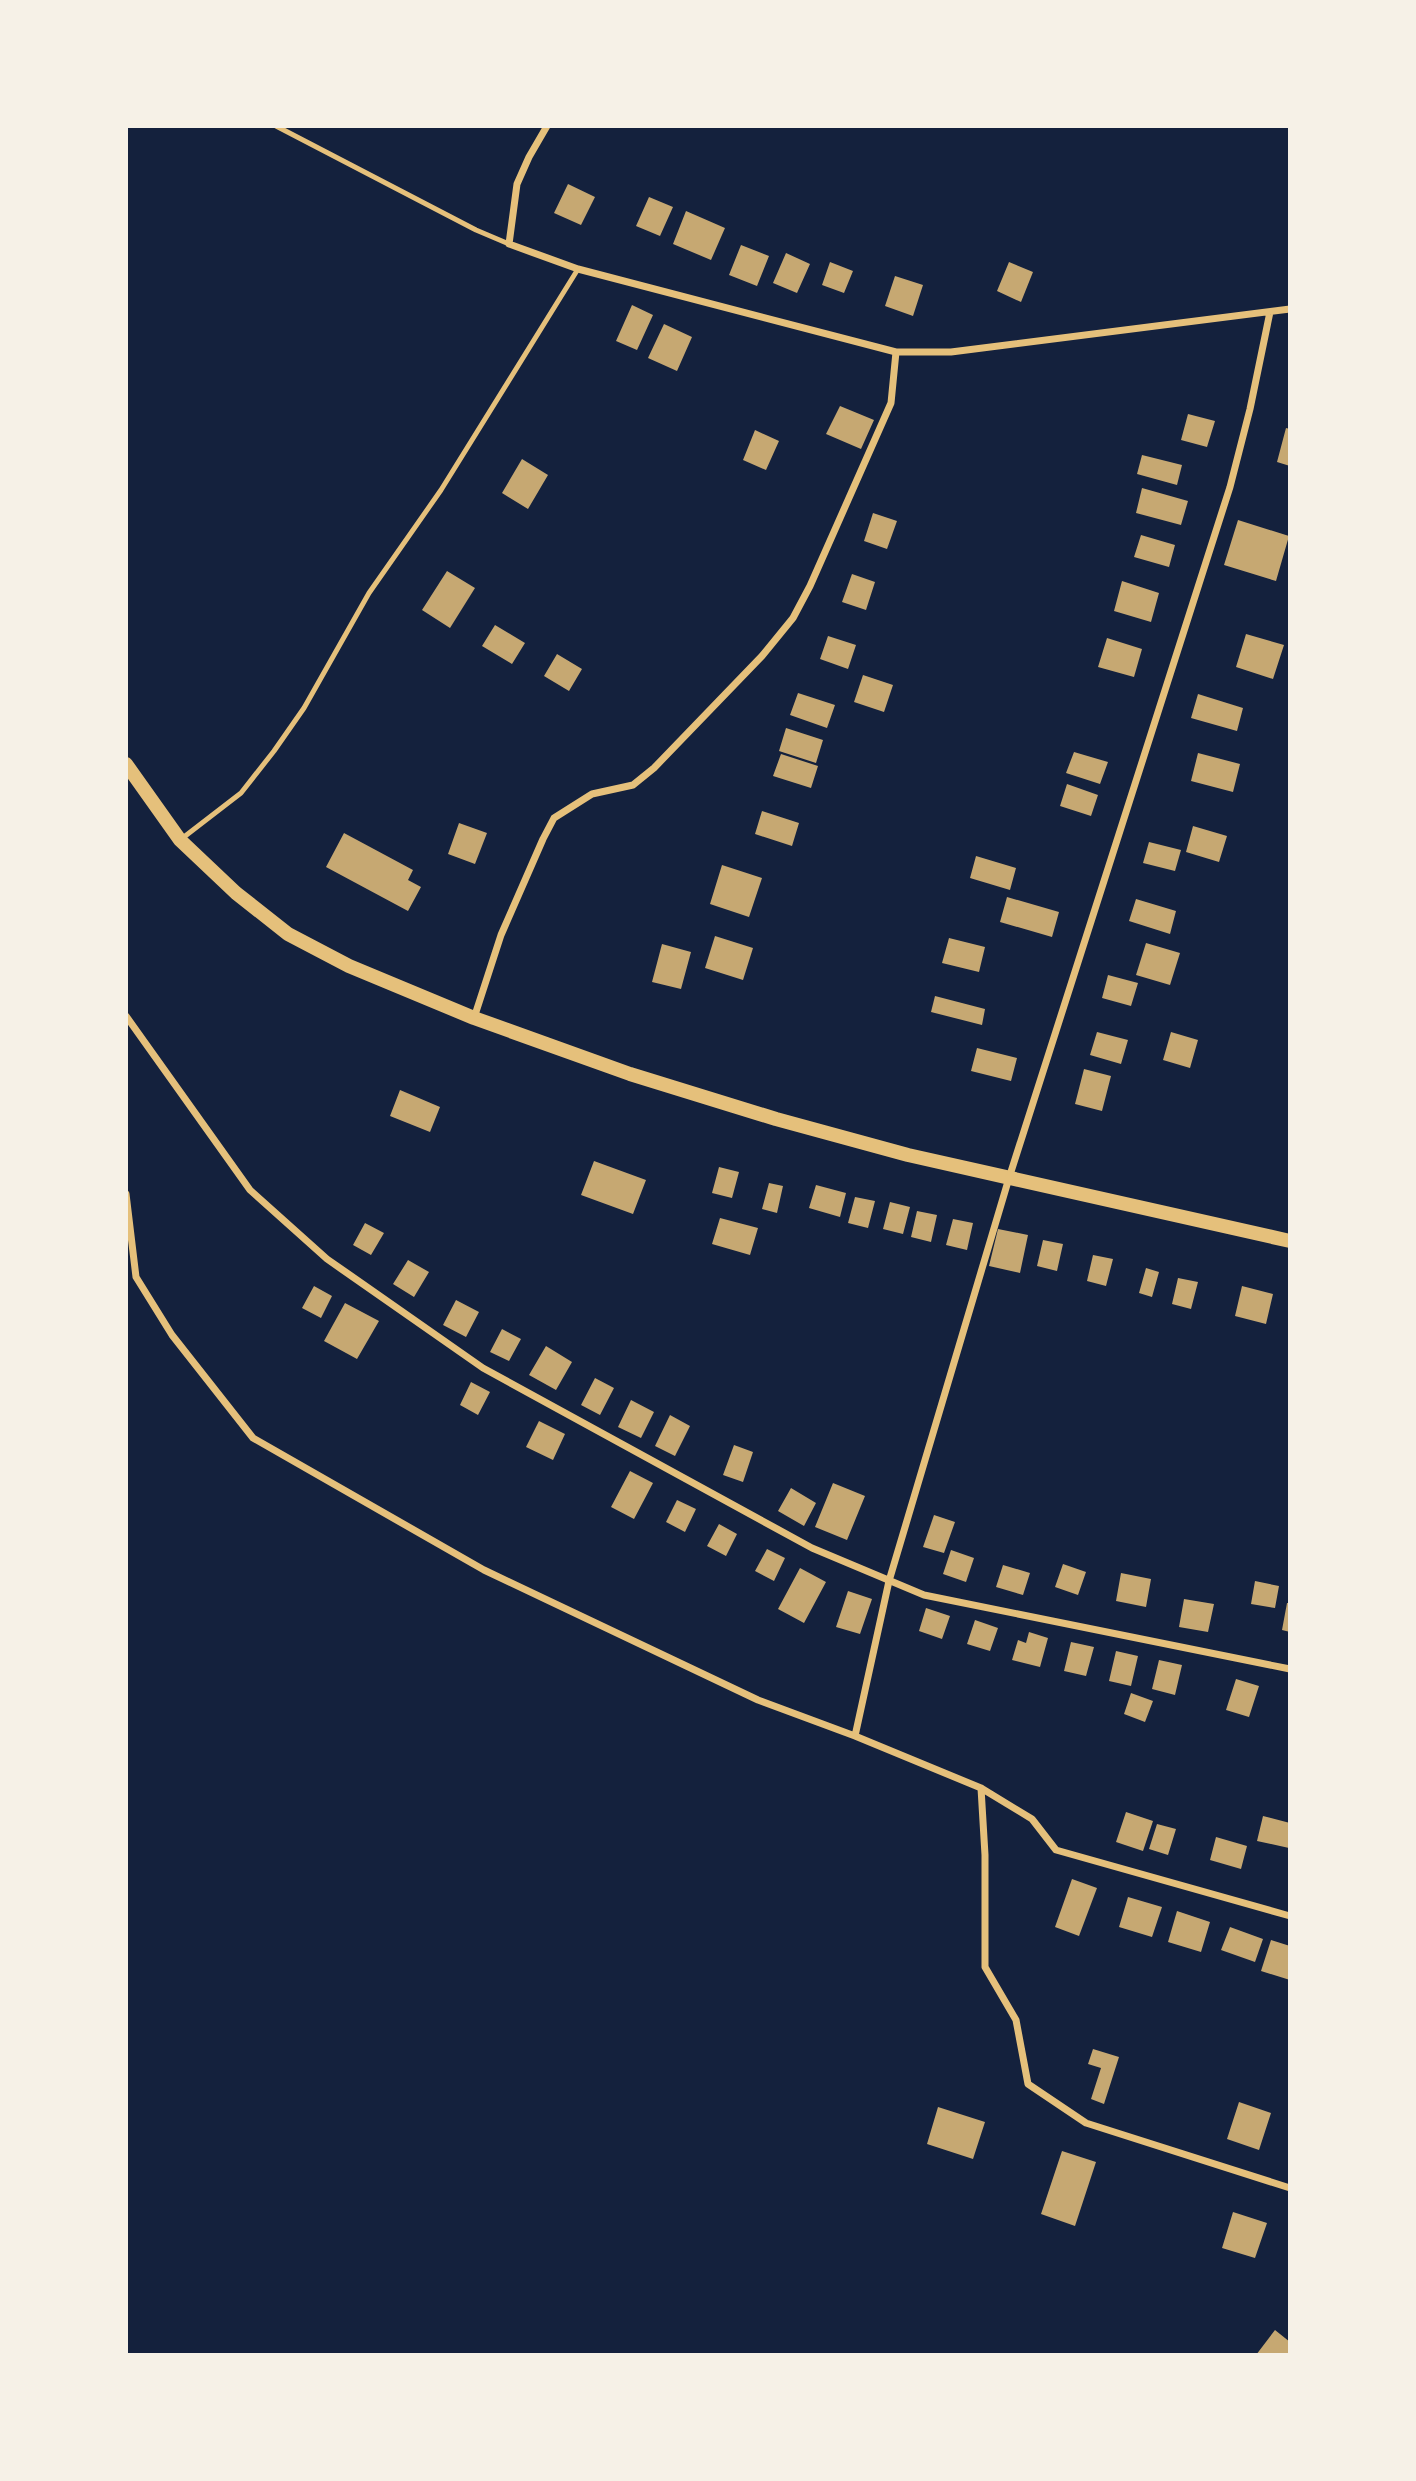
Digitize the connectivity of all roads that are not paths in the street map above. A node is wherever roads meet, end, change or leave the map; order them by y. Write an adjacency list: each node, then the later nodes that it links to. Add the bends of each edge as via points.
1 (276, 126): 3 (lane)
2 (547, 126): 3 (street, via 517,184)
3 (509, 244): 4 (street)
4 (578, 269): 7 (street); 9 (lane, via 441,490 369,593 304,708 241,793)
5 (1290, 309): 6 (street)
6 (1270, 312): 7 (street, via 951,352); 12 (street, via 1230,487)
7 (896, 352): 11 (street, via 891,403 793,618 654,768 633,785 592,794 554,818 501,935)
8 (126, 764): 9 (main road)
9 (180, 840): 11 (main road, via 236,893 288,933 349,966)
10 (126, 1016): 15 (street, via 250,1190 327,1259 483,1368 812,1548)
11 (474, 1018): 12 (main road, via 630,1074 776,1119)
12 (1009, 1178): 14 (main road); 15 (street)
13 (126, 1194): 17 (street, via 136,1277 173,1335 253,1438 484,1570 758,1700)
14 (1290, 1241)
15 (889, 1581): 16 (street, via 924,1595); 17 (street)
16 (1290, 1669)
17 (855, 1736): 18 (street)
18 (981, 1788): 19 (street, via 1032,1819 1056,1850); 20 (street, via 985,1967 1016,2020 1028,2084 1086,2123)
19 (1290, 1916)
20 (1290, 2188)

